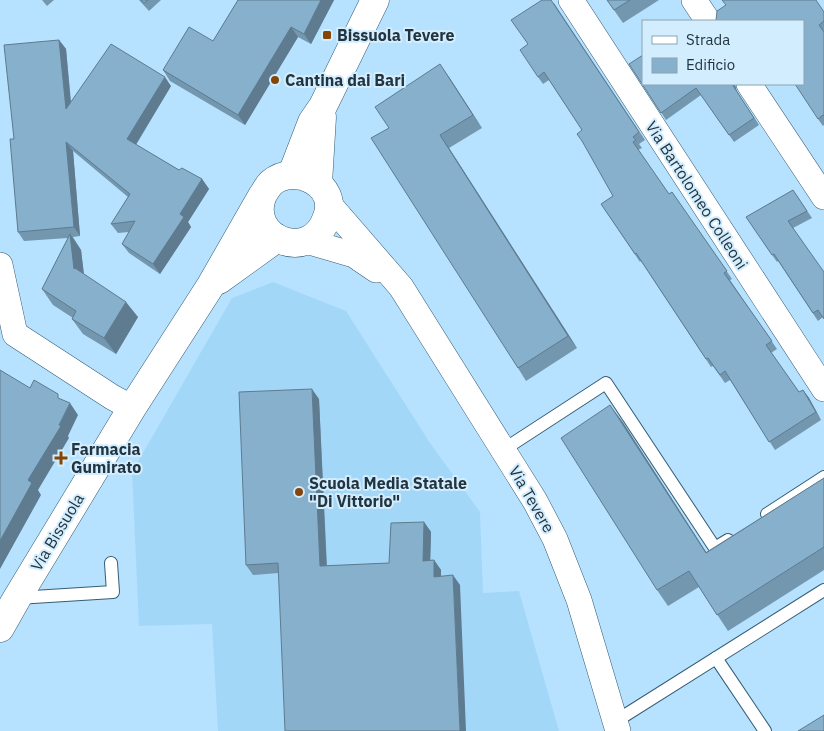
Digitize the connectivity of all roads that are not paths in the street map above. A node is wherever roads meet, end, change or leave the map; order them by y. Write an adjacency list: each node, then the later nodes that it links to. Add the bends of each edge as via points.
1 (375, 0): 6 (street)
2 (571, 0): 16 (street, Via Bartolomeo Colleoni)
3 (694, 0): 4 (street)
4 (707, 20)
5 (750, 85): 9 (street)
6 (323, 106): 7 (street, via 312,122); 8 (street)
7 (292, 174): 8 (street, via 306,176); 10 (street, Via Bissuola, via 271,183)
8 (323, 194): 12 (street, via 328,215 323,228); 15 (street, Via Tevere)
9 (824, 197)
10 (262, 198): 11 (street, via 258,211 270,233); 14 (street, Via Bissuola)
11 (277, 238): 12 (street, via 288,243); 14 (street, Via Bissuola)
12 (306, 241): 15 (street, Via Tevere, via 354,254)
13 (0, 264): 17 (street, via 15,334)
14 (211, 285): 17 (street, Via Bissuola)
15 (400, 288): 18 (street, Via Tevere)
16 (824, 389)
17 (132, 408): 24 (street, Via Bissuola)
18 (503, 450): 21 (lane, via 606,383 715,548); 27 (street, Via Tevere, via 555,538 579,600)
19 (824, 477): 20 (lane)
20 (754, 523)
21 (738, 533)
22 (111, 563): 24 (lane, via 113,592)
23 (824, 590): 26 (lane)
24 (17, 598): 25 (street, Via Bissuola)
25 (0, 628)
26 (716, 658): 27 (lane); 28 (lane)
27 (617, 726)
28 (765, 731)

